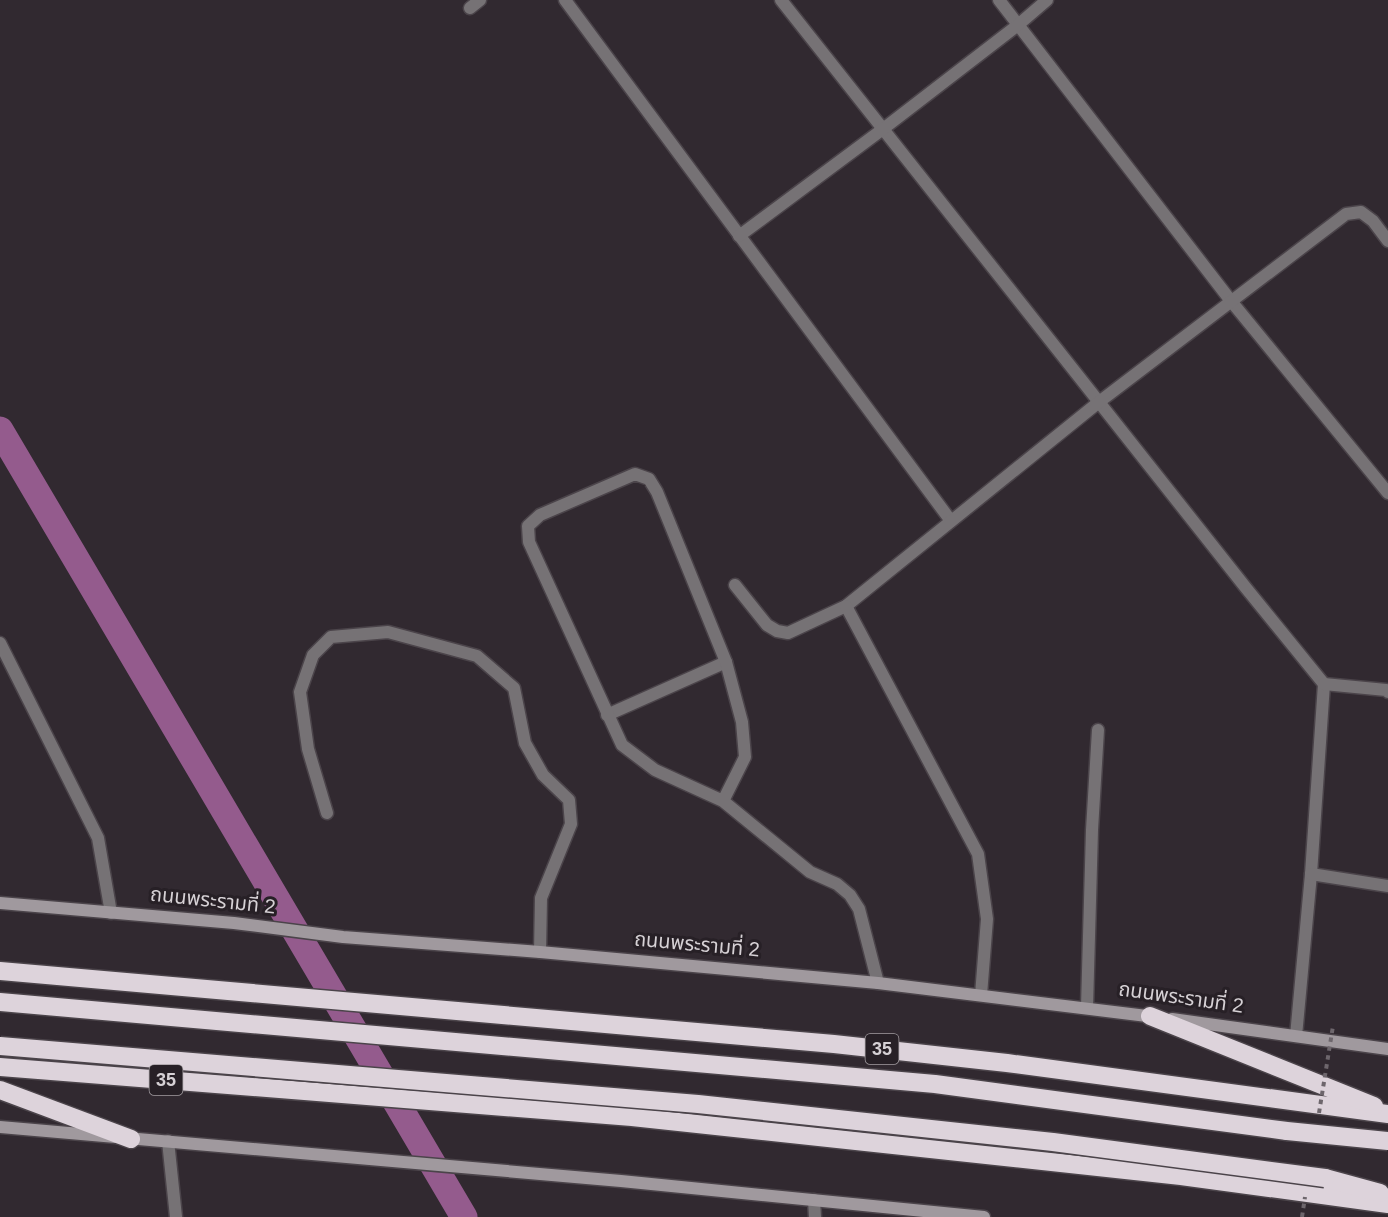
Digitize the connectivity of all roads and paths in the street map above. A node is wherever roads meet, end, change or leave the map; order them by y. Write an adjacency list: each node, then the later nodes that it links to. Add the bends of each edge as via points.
1 (565, 0): 7 (street)
2 (782, 0): 6 (street)
3 (999, 0): 5 (street)
4 (1047, 0): 5 (street)
5 (1018, 25): 6 (street); 9 (street)
6 (883, 129): 7 (street); 10 (street)
7 (739, 236): 12 (street)
8 (1388, 241): 9 (street, via 1361,212 1346,214)
9 (1231, 301): 10 (street); 11 (street)
10 (1098, 402): 12 (street); 17 (street)
11 (1388, 493)
12 (951, 521): 14 (street)
13 (735, 585): 14 (street, via 767,625 777,631 788,633)
14 (846, 606): 30 (street, via 978,854 987,919)
15 (0, 643): 26 (street, via 98,838)
16 (726, 662): 19 (street); 19 (street, via 649,480 635,474 540,514 528,526 529,542); 21 (street, via 742,722 745,757)
17 (1324, 684): 18 (street); 23 (street)
18 (1388, 692)
19 (607, 715): 21 (street, via 622,745 655,770)
20 (1098, 730): 32 (street)
21 (723, 801): 29 (street, via 810,872 837,884 850,895 859,909)
22 (327, 813): 27 (street, via 308,749 300,692 313,655 332,637 388,632 477,656 514,688 525,743 543,775 569,800 571,824 541,898)
23 (1311, 874): 24 (street); 34 (street)
24 (1388, 886)
25 (0, 903): 26 (main road, ถนนพระรามที่ 2)
26 (111, 913): 27 (main road, ถนนพระรามที่ 2)
27 (540, 952): 29 (main road, ถนนพระรามที่ 2)
28 (0, 970): 39 (highway, 35, via 834,1044)
29 (878, 983): 30 (main road, ถนนพระรามที่ 2)
30 (981, 995): 32 (main road, ถนนพระรามที่ 2)
31 (0, 1002): 43 (highway, bridge, via 935,1083)
32 (1087, 1007): 33 (main road, ถนนพระรามที่ 2)
33 (1150, 1016): 34 (main road, ถนนพระรามที่ 2); 39 (highway)
34 (1296, 1036): 36 (main road, ถนนพระรามที่ 2)
35 (0, 1046): 44 (highway, bridge, via 908,1125 1314,1176)
36 (1388, 1049)
37 (0, 1067): 46 (highway, 35, via 644,1119 1181,1176)
38 (0, 1090): 41 (highway)
39 (1388, 1113)
40 (0, 1127): 41 (main road)
41 (131, 1139): 42 (main road)
42 (168, 1141): 45 (main road); 47 (street)
43 (1388, 1141)
44 (1388, 1195)
45 (814, 1200): 48 (street); 49 (main road)
46 (1388, 1204)
47 (176, 1217)
48 (815, 1217)
49 (984, 1217)

